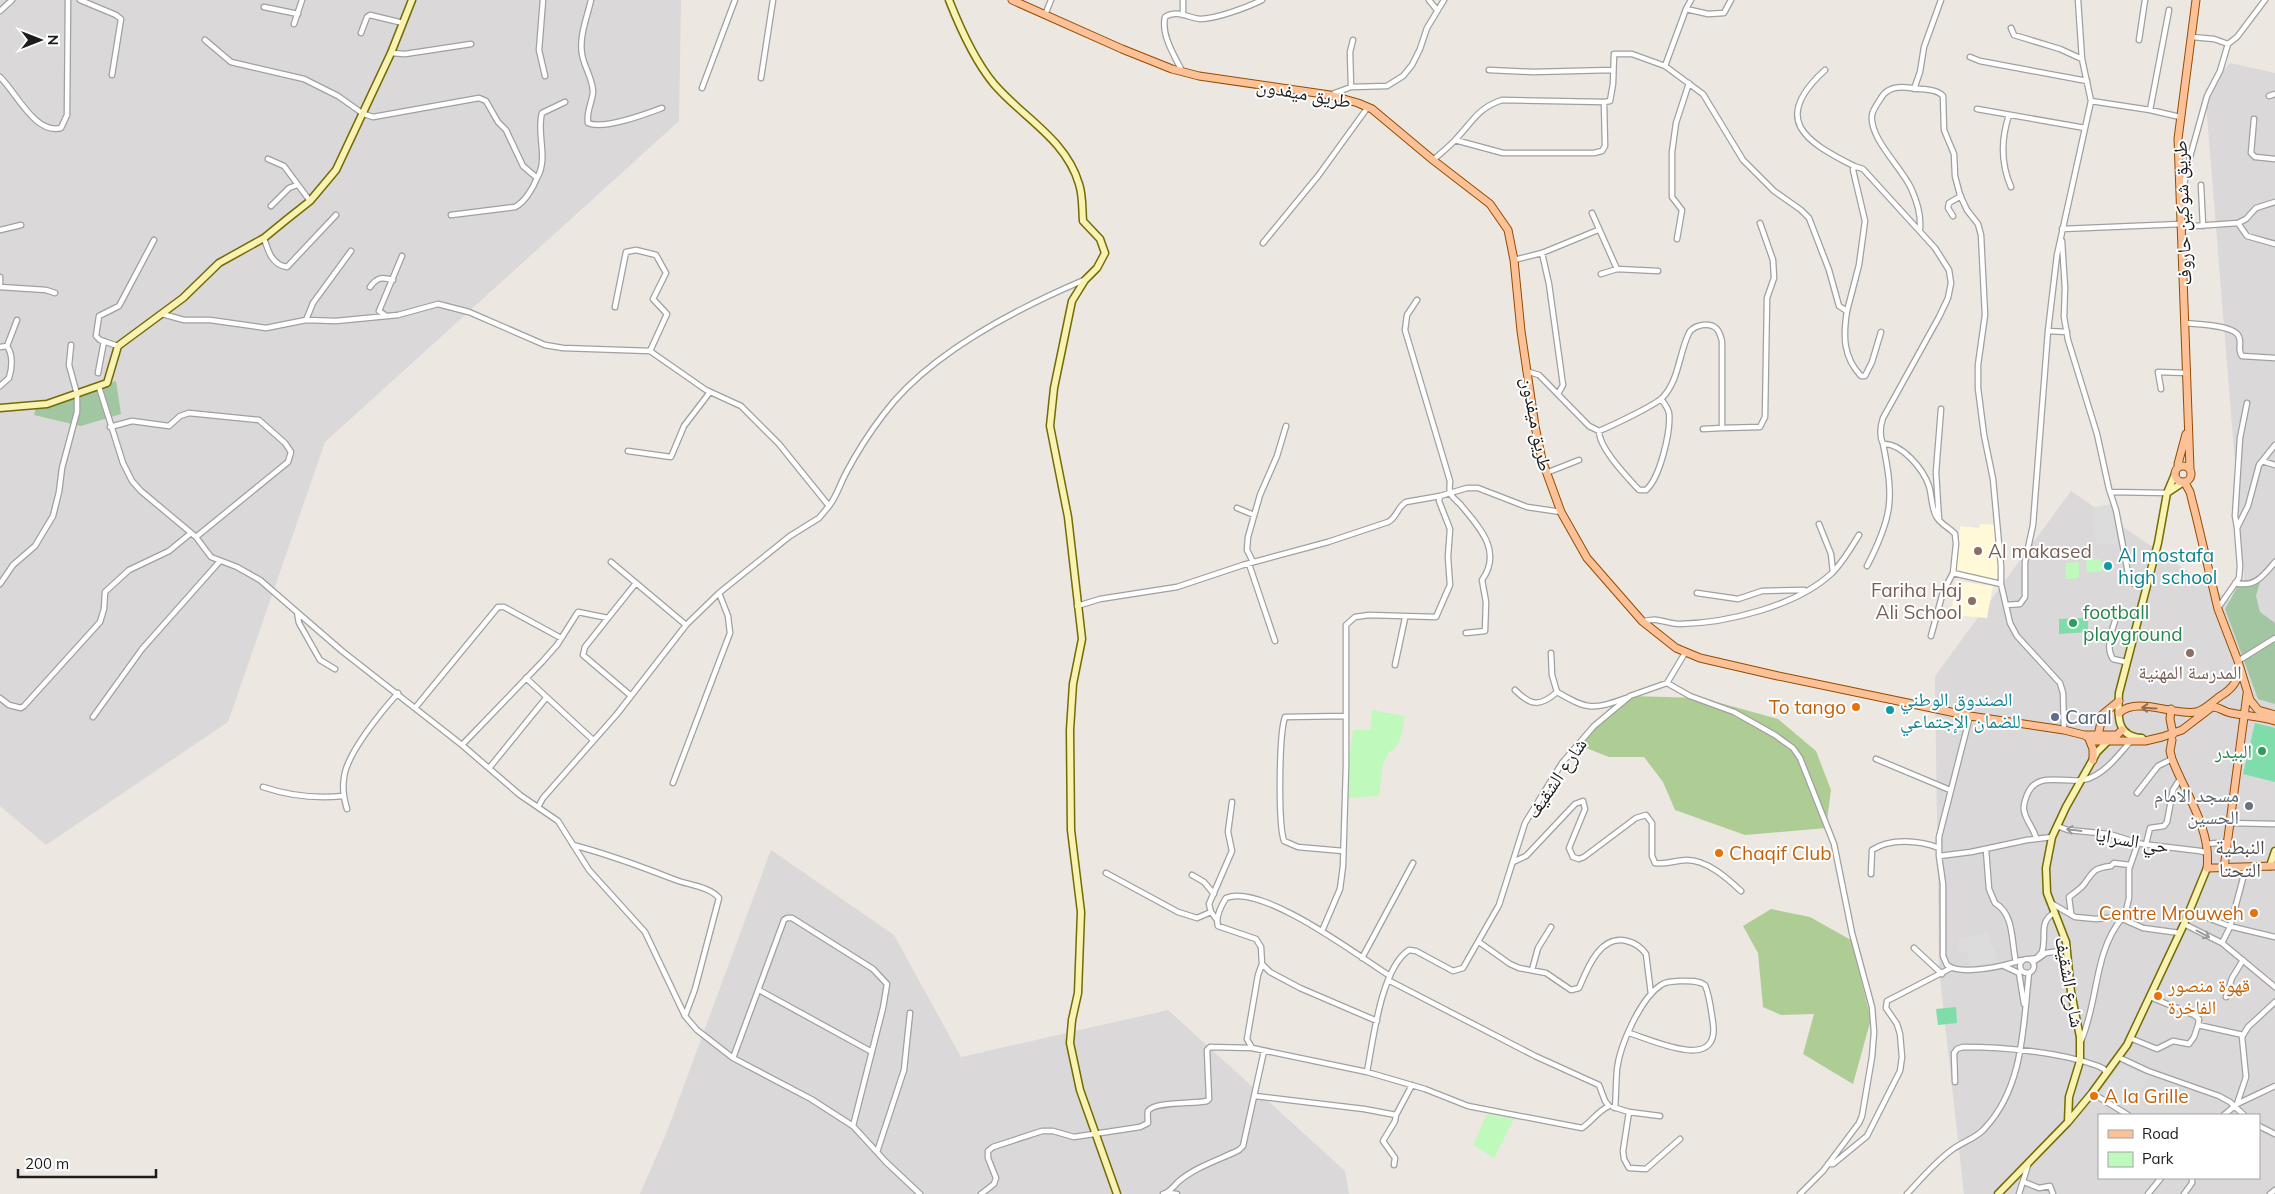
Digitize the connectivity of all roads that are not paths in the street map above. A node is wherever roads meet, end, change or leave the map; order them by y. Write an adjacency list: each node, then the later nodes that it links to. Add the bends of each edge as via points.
1 (12, 0): 28 (street)
2 (68, 0): 52 (street, via 67,115 61,128 51,130 41,125)
3 (80, 0): 50 (street, via 121,19)
4 (302, 0): 29 (street)
5 (412, 0): 32 (street)
6 (543, 0): 51 (street, via 539,50)
7 (591, 0): 66 (street, via 581,38 582,58 593,92 588,123 610,124)
8 (735, 0): 57 (street)
9 (773, 0): 53 (street)
10 (949, 0): 115 (street, via 993,83 1043,129 1074,172 1082,196 1083,221 1100,239 1105,253)
11 (1012, 0): 30 (main road, طريق ميفدون)
12 (1051, 0): 30 (street)
13 (1183, 0): 31 (street)
14 (1262, 0): 31 (street, via 1212,17 1200,19)
15 (1429, 0): 26 (street)
16 (1444, 0): 26 (street)
17 (1691, 0): 25 (street)
18 (1731, 0): 25 (street, via 1728,9 1720,14)
19 (1941, 0): 58 (street, via 1924,47)
20 (2078, 0): 44 (street)
21 (2145, 0): 39 (street)
22 (2196, 0): 36 (main road, طريق شوكين حاروف)
23 (2265, 0): 41 (street)
24 (264, 7): 29 (street)
25 (1686, 8): 45 (street)
26 (1437, 10): 56 (street, via 1416,57 1403,76 1387,86)
27 (2169, 10): 68 (street)
28 (0, 11)
29 (298, 14): 33 (street)
30 (1045, 15): 49 (main road, طريق ميفدون)
31 (1183, 15): 49 (street, via 1168,15 1164,21 1168,42)
32 (403, 23): 35 (street, via 370,15); 42 (street)
33 (294, 24)
34 (2011, 28): 44 (street, via 2014,35)
35 (361, 33)
36 (2192, 37): 41 (street); 71 (main road, طريق شوكين حاروف)
37 (205, 40): 69 (street, via 232,62 304,79 347,101)
38 (1353, 40): 56 (street)
39 (2138, 40)
40 (471, 44): 42 (street, via 405,54)
41 (2228, 44): 85 (street, via 2220,71 2207,96)
42 (391, 53): 69 (street)
43 (1970, 57): 54 (street)
44 (2082, 59): 54 (street)
45 (1665, 66): 47 (street, via 1620,52 1614,54); 55 (street)
46 (1489, 70): 47 (street)
47 (1612, 70): 64 (street, via 1610,100)
48 (1825, 70): 78 (street, via 1798,104 1799,126 1812,142)
49 (1182, 71): 60 (main road, طريق ميفدون)
50 (112, 75)
51 (545, 76)
52 (0, 77)
53 (761, 78)
54 (2087, 81): 62 (street)
55 (1689, 83): 103 (street, via 1677,117 1672,152 1672,198 1682,210); 121 (street, via 1710,104 1743,160 1774,191 1809,218 1825,257 1839,306)
56 (1351, 87): 60 (street)
57 (702, 88)
58 (1914, 89): 83 (street, via 1938,92 1943,96 1944,130 1954,154 1955,176); 97 (street, via 1886,90 1872,118 1881,142 1911,187 1919,208)
59 (2275, 94): 61 (street)
60 (1330, 95): 65 (main road, طريق ميفدون)
61 (2269, 96)
62 (2091, 101): 68 (street); 73 (street)
63 (565, 102): 79 (street, via 542,113 543,160)
64 (1604, 102): 74 (street, via 1502,100 1483,109); 74 (street, via 1605,146 1602,151 1503,153)
65 (1368, 107): 77 (main road, طريق ميفدون); 104 (street, via 1318,176)
66 (662, 108)
67 (1977, 109): 70 (street)
68 (2150, 110): 71 (street)
69 (362, 113): 79 (street, via 373,117 482,98 508,133 523,166); 84 (street, via 336,170)
70 (2009, 115): 73 (street); 82 (street, via 2005,129 2004,172)
71 (2180, 117): 85 (main road, طريق شوكين حاروف)
72 (2254, 118): 76 (street, via 2252,153 2255,157)
73 (2085, 128): 100 (street)
74 (1455, 140): 77 (street)
75 (268, 159): 80 (street, via 284,166)
76 (2275, 159)
77 (1434, 160): 109 (main road, طريق ميفدون, via 1496,211 1508,230)
78 (1854, 166): 97 (street, via 1864,169); 121 (street, via 1865,221 1859,265)
79 (537, 178): 90 (street, via 520,205)
80 (297, 185): 84 (street); 87 (street, via 289,188)
81 (2201, 186): 96 (street)
82 (2011, 187)
83 (1961, 196): 91 (street, via 1949,203); 193 (street, via 1981,235 1985,315 1978,388 1993,479)
84 (310, 201): 101 (street)
85 (2180, 202): 95 (main road, طريق شوكين حاروف)
86 (2275, 202): 93 (street, via 2256,208)
87 (271, 206)
88 (1592, 213): 99 (street)
89 (336, 215): 101 (street, via 287,267 275,262)
90 (451, 215)
91 (1953, 216)
92 (1760, 223): 153 (street, via 1773,260 1774,278 1768,298 1764,421 1758,428)
93 (2238, 224): 96 (street); 105 (street, via 2247,236)
94 (21, 225): 98 (street)
95 (2181, 226): 96 (street); 100 (street); 126 (main road, طريق شوكين حاروف)
96 (2203, 226)
97 (1920, 229): 156 (street, via 1949,270 1951,289 1932,331 1883,418 1880,433)
98 (0, 230)
99 (1598, 230): 107 (street); 110 (street)
100 (2061, 232): 127 (street); 129 (street)
101 (264, 238): 122 (street, via 219,263)
102 (154, 240): 130 (street, via 119,306 99,316 96,336)
103 (1677, 240)
104 (1263, 243)
105 (2275, 244)
106 (351, 251): 125 (street, via 313,303)
107 (1542, 253): 109 (street); 145 (street, via 1563,386)
108 (402, 256): 114 (street)
109 (1514, 260): 137 (main road, طريق ميفدون)
110 (1618, 268): 111 (street); 112 (street)
111 (1658, 271)
112 (1601, 274)
113 (0, 277): 116 (street)
114 (393, 280): 117 (street, via 380,277); 123 (street, via 379,311)
115 (1085, 280): 172 (street, via 1003,318 930,368 883,415 852,462); 199 (street, via 1072,301 1054,388 1050,426 1068,517)
116 (0, 285): 118 (street)
117 (370, 287)
118 (55, 293)
119 (1417, 300): 169 (street, via 1407,315 1405,330 1450,481)
120 (615, 307): 135 (street, via 626,252 636,250 656,255 666,272 653,299 668,314)
121 (1847, 311): 128 (street, via 1843,332 1845,348 1861,376 1865,376 1869,368)
122 (162, 314): 125 (street, via 184,320 210,320 266,328); 133 (street)
123 (384, 316): 125 (street, via 336,321); 135 (street, via 438,304 469,312 545,345)
124 (17, 320): 132 (street)
125 (306, 320)
126 (2185, 324): 136 (street, via 2210,325 2235,332 2242,356); 139 (main road, طريق شوكين حاروف)
127 (2048, 331): 129 (street); 198 (street, via 2033,525 2025,562 2025,597 2020,604)
128 (1881, 332)
129 (2067, 332): 168 (street)
130 (104, 341): 133 (street); 138 (street)
131 (71, 345): 144 (street, via 69,364)
132 (7, 346): 134 (street); 140 (street, via 11,373)
133 (118, 346): 141 (street, via 107,383)
134 (0, 348)
135 (650, 351): 143 (street)
136 (2275, 358)
137 (1526, 371): 145 (street, via 1539,375); 164 (main road, طريق ميفدون)
138 (98, 373)
139 (2187, 373): 142 (street, via 2158,372); 151 (main road, طريق شوكين حاروف)
140 (0, 386)
141 (99, 387): 144 (street); 152 (street)
142 (2161, 389)
143 (710, 392): 158 (street, via 684,426 670,457); 172 (street, via 746,410 779,444)
144 (77, 394): 148 (street, via 47,404); 192 (street, via 76,420 52,516 35,546 13,564)
145 (1558, 394): 155 (street, via 1589,426)
146 (1661, 399): 153 (street, via 1668,390 1689,333 1699,326 1713,326 1722,342); 155 (street); 155 (street, via 1669,411 1668,426 1658,475 1646,490 1639,490 1628,478 1600,439)
147 (2247, 403): 179 (street, via 2239,445 2234,516)
148 (0, 408)
149 (1941, 409): 177 (street, via 1936,472)
150 (1286, 426): 175 (street)
151 (2188, 426): 162 (main road, طريق شوكين حاروف); 163 (main road, طريق شوكين حاروف)
152 (110, 427): 180 (street, via 132,480); 182 (street, via 132,421 167,426 184,414 196,412 261,421 285,442 291,452 288,462)
153 (1722, 428): 154 (street)
154 (1703, 429)
155 (1599, 431)
156 (1883, 444): 177 (street, via 1900,448 1924,476); 187 (street, via 1890,478 1890,506 1882,538)
157 (2275, 445): 160 (street)
158 (628, 451)
159 (1579, 460): 164 (street)
160 (2262, 460): 161 (street); 179 (street, via 2248,506)
161 (2275, 465)
162 (2179, 467): 163 (main road); 165 (main road)
163 (2190, 469): 166 (main road)
164 (1546, 473): 174 (main road, طريق ميفدون)
165 (2175, 474): 167 (main road); 170 (street)
166 (2191, 477): 167 (main road); 176 (main road)
167 (2183, 483): 170 (street); 176 (main road, via 2190,492)
168 (2110, 492): 170 (street); 194 (street, via 2129,578 2134,584)
169 (1450, 493): 171 (street); 174 (street, via 1478,488 1527,507); 207 (street, via 1483,535 1491,560 1482,580 1486,602 1485,631)
170 (2167, 493): 194 (street)
171 (1440, 496): 186 (street, via 1406,502 1388,522); 203 (street, via 1450,529 1450,585 1436,617)
172 (829, 506): 196 (street, via 819,518 784,541)
173 (1237, 508): 175 (street)
174 (1561, 512): 205 (main road, طريق ميفدون, via 1587,558)
175 (1254, 514): 186 (street, via 1247,550)
176 (2196, 516): 200 (main road)
177 (1939, 520): 189 (street, via 1955,534)
178 (1819, 524): 188 (street, via 1831,554)
179 (2237, 528): 191 (street, via 2240,572)
180 (191, 533): 182 (street); 228 (street, via 169,551 130,570 105,592 100,622 24,706 10,705)
181 (1859, 535): 188 (street)
182 (196, 538): 183 (street, via 208,554)
183 (220, 561): 201 (street, via 248,572); 242 (street, via 142,649)
184 (611, 562): 190 (street)
185 (2275, 562): 191 (street, via 2256,583)
186 (1251, 563): 199 (street, via 1177,587); 211 (street)
187 (1867, 566)
188 (1833, 572): 195 (street)
189 (1953, 573): 193 (street); 208 (street, via 1943,592)
190 (636, 583): 202 (street); 206 (street)
191 (2235, 583): 200 (street)
192 (0, 584)
193 (2001, 584): 198 (street)
194 (2147, 588): 215 (street)
195 (1805, 590): 197 (street, via 1762,591 1738,598); 205 (street, via 1765,610 1722,620 1673,624)
196 (719, 593): 206 (street); 262 (street, via 728,616 730,633)
197 (1697, 593)
198 (2006, 605): 246 (street, via 2018,636 2060,683)
199 (1077, 606): 368 (street, via 1082,639 1073,684 1069,768 1070,830 1081,912 1078,993 1070,1043 1075,1073)
200 (2218, 609): 214 (main road)
201 (297, 612): 217 (street, via 299,623 320,660); 223 (street, via 342,651)
202 (608, 618): 209 (street, via 579,612); 226 (street, via 585,647 583,655)
203 (1405, 618): 216 (street); 240 (street, via 1369,615 1349,621 1345,631)
204 (2116, 618): 215 (street, via 2110,635 2110,655)
205 (1642, 621): 213 (main road, طريق ميفدون, via 1666,642)
206 (686, 625): 226 (street)
207 (1466, 633)
208 (1932, 636)
209 (561, 638): 218 (street); 232 (street, via 504,607 498,607)
210 (2275, 638): 214 (street)
211 (1275, 641)
212 (1551, 653): 224 (street)
213 (1685, 653): 219 (street); 241 (main road, طريق ميفدون)
214 (2238, 661): 220 (main road, via 2237,678); 222 (main road)
215 (2126, 662): 230 (street)
216 (1395, 665)
217 (335, 669)
218 (526, 678): 229 (street); 255 (street)
219 (1667, 684): 227 (street, شارع الشقيف); 372 (street, via 1734,712 1793,748 1832,836 1872,1008 1874,1032 1862,1116)
220 (2232, 688): 222 (main road, via 2238,686); 225 (main road)
221 (1515, 690): 224 (street, via 1535,703 1547,701)
222 (2247, 690): 235 (main road); 239 (main road, via 2254,707)
223 (398, 692): 232 (street); 266 (street, via 373,721 347,765)
224 (1557, 692): 227 (street, via 1587,707 1601,706)
225 (2225, 693): 233 (main road); 236 (main road, via 2201,710)
226 (630, 695): 251 (street)
227 (1630, 696): 286 (street, شارع الشقيف, via 1576,744 1552,777 1525,823)
228 (0, 698)
229 (546, 698): 251 (street); 259 (street)
230 (2119, 699): 231 (main road); 238 (street); 248 (main road, via 2105,712)
231 (2132, 707): 234 (main road, one-way to 231); 238 (main road)
232 (415, 708): 255 (street)
233 (2222, 708): 237 (main road); 244 (main road, via 2212,707)
234 (2172, 709): 236 (main road); 250 (main road)
235 (2245, 710): 237 (main road); 243 (main road); 245 (main road)
236 (2187, 712): 244 (main road, via 2191,716)
237 (2234, 713): 245 (main road)
238 (2119, 714): 247 (street)
239 (2275, 715)
240 (1346, 716): 282 (street); 282 (street, via 1285,717 1281,782 1285,843)
241 (1970, 716): 246 (main road, طريق ميفدون); 264 (street)
242 (93, 717)
243 (2275, 721)
244 (2191, 724): 250 (main road)
245 (2243, 726): 270 (main road)
246 (2064, 730): 249 (main road, طريق ميفدون)
247 (2122, 730): 248 (main road, via 2117,734); 252 (street, via 2129,736)
248 (2098, 735): 249 (main road)
249 (2086, 737): 253 (main road, طريق ميفدون, via 2094,742); 258 (main road, via 2093,749)
250 (2172, 737): 252 (main road, طريق ميفدون); 257 (main road)
251 (593, 740): 268 (street)
252 (2150, 740): 254 (main road, طريق ميفدون)
253 (2108, 741): 254 (main road, طريق ميفدون); 258 (street, شارع الشقيف)
254 (2131, 741): 261 (street, via 2104,770)
255 (462, 745): 259 (street)
256 (1876, 759): 264 (street)
257 (2172, 759): 260 (main road); 265 (street, via 2158,766)
258 (2093, 760): 261 (street, شارع الشقيف)
259 (490, 767): 268 (street)
260 (2180, 778): 277 (street, via 2173,790 2167,822 2164,826 2150,828); 278 (main road, via 2202,827)
261 (2080, 782): 272 (street, شارع الشقيف); 274 (street, via 2042,780 2034,784 2024,809)
262 (674, 783)
263 (263, 787): 266 (street, via 309,798)
264 (1950, 790): 280 (street, via 1940,829)
265 (2137, 793)
266 (343, 796): 269 (street)
267 (1232, 802): 297 (street, via 1228,832 1232,851)
268 (538, 807): 279 (street, via 558,821)
269 (347, 809)
270 (2229, 823): 271 (street); 275 (main road)
271 (2275, 824)
272 (2057, 826): 273 (street, شارع الشقيف); 276 (street, حي السرايا, one-way to 272, via 2109,834)
273 (2052, 836): 274 (street); 298 (street, شارع الشقيف, via 2045,882)
274 (2036, 838): 281 (street)
275 (2227, 842): 278 (street); 292 (main road)
276 (2138, 843): 277 (street, حي السرايا); 288 (street)
277 (2146, 844): 284 (street, حي السرايا)
278 (2206, 844): 284 (main road)
279 (572, 845): 335 (street, via 594,877 645,932); 335 (street, via 648,868 709,890 719,898)
280 (1939, 848): 285 (street); 294 (street, via 1916,841 1876,847 1871,852)
281 (1986, 850): 285 (street); 317 (street, via 1989,889 1994,903 2008,917)
282 (1343, 851): 308 (street, via 1341,882)
283 (2275, 851): 289 (street)
284 (2208, 854): 291 (main road)
285 (1939, 856): 321 (street, via 1943,956)
286 (1513, 862): 296 (street, شارع الشقيف, via 1526,856 1575,804 1583,802 1584,809 1569,848 1573,858 1584,858 1636,818 1646,815 1652,823 1655,863 1694,860 1720,873); 311 (street, via 1499,905)
287 (1413, 863): 315 (street)
288 (2130, 865): 302 (street, via 2114,863 2093,871 2069,897); 303 (street, via 2128,904)
289 (2273, 866): 290 (main road)
290 (2246, 867): 292 (main road); 306 (street)
291 (2207, 868): 292 (main road); 299 (street)
292 (2224, 868)
293 (1106, 873): 300 (street, via 1178,912 1197,918)
294 (1870, 874)
295 (1192, 876): 297 (street, via 1204,882)
296 (1741, 891)
297 (1214, 894): 300 (street)
298 (2050, 903): 301 (street, شارع الشقيف); 302 (street)
299 (2190, 911): 305 (street); 306 (street)
300 (1211, 912): 304 (street)
301 (2054, 913): 314 (street, شارع الشقيف); 318 (street, via 2043,926 2042,952)
302 (2071, 914): 303 (street, via 2085,919)
303 (2123, 918): 309 (street, via 2143,928); 341 (street, via 2112,932 2099,962 2091,1014)
304 (1217, 920): 308 (street, via 1226,898 1236,897 1279,908); 319 (street, via 1223,929 1256,939 1261,947)
305 (2184, 924): 309 (street); 312 (street, one-way to 312)
306 (2229, 926): 310 (street); 312 (street)
307 (1551, 927): 322 (street, via 1538,948)
308 (1322, 931): 315 (street)
309 (2180, 933): 331 (street)
310 (2275, 937)
311 (1479, 942): 322 (street, via 1510,964); 326 (street, via 1460,971 1450,970 1409,950)
312 (2222, 943): 316 (street)
313 (1914, 948): 325 (street)
314 (2068, 950): 318 (street, via 2046,954); 341 (street, شارع الشقيف)
315 (1362, 958): 326 (street)
316 (2243, 960): 327 (street); 330 (street)
317 (2019, 961): 318 (street); 320 (street); 323 (street)
318 (2032, 961): 324 (street, via 2034,967)
319 (1262, 964): 336 (street, via 1300,988); 342 (street, via 1247,1039)
320 (2004, 966): 321 (street); 323 (street)
321 (1951, 968): 325 (street)
322 (1532, 970): 329 (street, via 1546,973 1566,988 1579,988 1600,950 1613,941 1627,941 1642,948 1646,954)
323 (2020, 972): 324 (street); 333 (street)
324 (2029, 973): 333 (street)
325 (1942, 974): 372 (street, via 1887,1001 1886,1008 1900,1034 1900,1071 1867,1136 1833,1164)
326 (1389, 978): 336 (street); 357 (street, via 1536,1056 1599,1085)
327 (2275, 987)
328 (759, 990): 344 (street); 344 (street, via 784,920 792,918 873,969 885,981 887,988); 347 (street)
329 (1651, 994): 338 (street); 338 (street, via 1660,985 1670,982 1694,981 1705,985 1714,1033 1712,1042 1705,1049 1689,1050)
330 (2226, 996)
331 (2150, 997): 337 (street, via 2194,1015 2199,1019); 340 (street)
332 (2275, 1002): 339 (street)
333 (2025, 1007): 345 (street)
334 (910, 1013): 371 (street, via 904,1070)
335 (685, 1016): 347 (street, via 713,1044)
336 (1377, 1021): 349 (street)
337 (2198, 1025): 339 (street); 340 (street, via 2189,1044 2173,1041 2157,1049)
338 (1628, 1033): 358 (street, via 1617,1068)
339 (2243, 1035): 356 (street, via 2246,1077)
340 (2130, 1038): 346 (street)
341 (2080, 1044): 348 (street, شارع الشقيف)
342 (1252, 1048): 343 (street); 368 (street, via 1208,1047 1207,1101 1160,1106 1149,1110 1148,1123 1144,1126)
343 (1264, 1051): 349 (street); 355 (street)
344 (872, 1052): 366 (street)
345 (2021, 1052): 348 (street); 351 (street, via 1959,1048 1953,1056); 385 (street, via 2012,1082 1985,1128 1945,1155)
346 (2118, 1057): 350 (street); 356 (street)
347 (733, 1058): 366 (street, via 811,1098)
348 (2080, 1061): 350 (street, via 2098,1066); 365 (street, شارع الشقيف, via 2069,1098)
349 (1367, 1072): 352 (street)
350 (2106, 1073): 354 (street)
351 (1955, 1082)
352 (1412, 1085): 357 (street, via 1468,1106 1582,1128 1600,1110); 363 (street)
353 (2275, 1086): 356 (street)
354 (2092, 1094): 360 (street); 365 (street)
355 (1255, 1096): 363 (street); 382 (street, via 1241,1148 1193,1172)
356 (2236, 1105): 361 (street); 362 (street)
357 (1609, 1106): 358 (street)
358 (1615, 1108): 359 (street)
359 (1629, 1112): 364 (street); 370 (street, via 1623,1151 1629,1168 1646,1169)
360 (2126, 1114)
361 (2225, 1114)
362 (2243, 1114)
363 (1396, 1115): 373 (street, via 1383,1141 1395,1158)
364 (1660, 1116)
365 (2068, 1122): 374 (street)
366 (854, 1126): 371 (street)
367 (2260, 1126): 369 (street)
368 (1094, 1133): 380 (street, via 1074,1137 1042,1131 993,1148 988,1152 988,1158 996,1178 994,1184); 381 (street)
369 (2275, 1134)
370 (1680, 1139)
371 (877, 1152): 379 (street)
372 (1828, 1164): 384 (street)
373 (1394, 1165)
374 (2028, 1165): 377 (street); 386 (street)
375 (2160, 1179): 389 (street)
376 (2192, 1179): 390 (street)
377 (2024, 1182): 387 (street); 388 (street, via 2038,1188 2050,1186)
378 (2275, 1190): 391 (street)
379 (920, 1194)
380 (981, 1194)
381 (1117, 1194)
382 (1165, 1194): 383 (street)
383 (1177, 1194)
384 (1800, 1194)
385 (1907, 1194)
386 (1998, 1194)
387 (2019, 1194)
388 (2053, 1194)
389 (2148, 1194)
390 (2184, 1194)
391 (2270, 1194)

